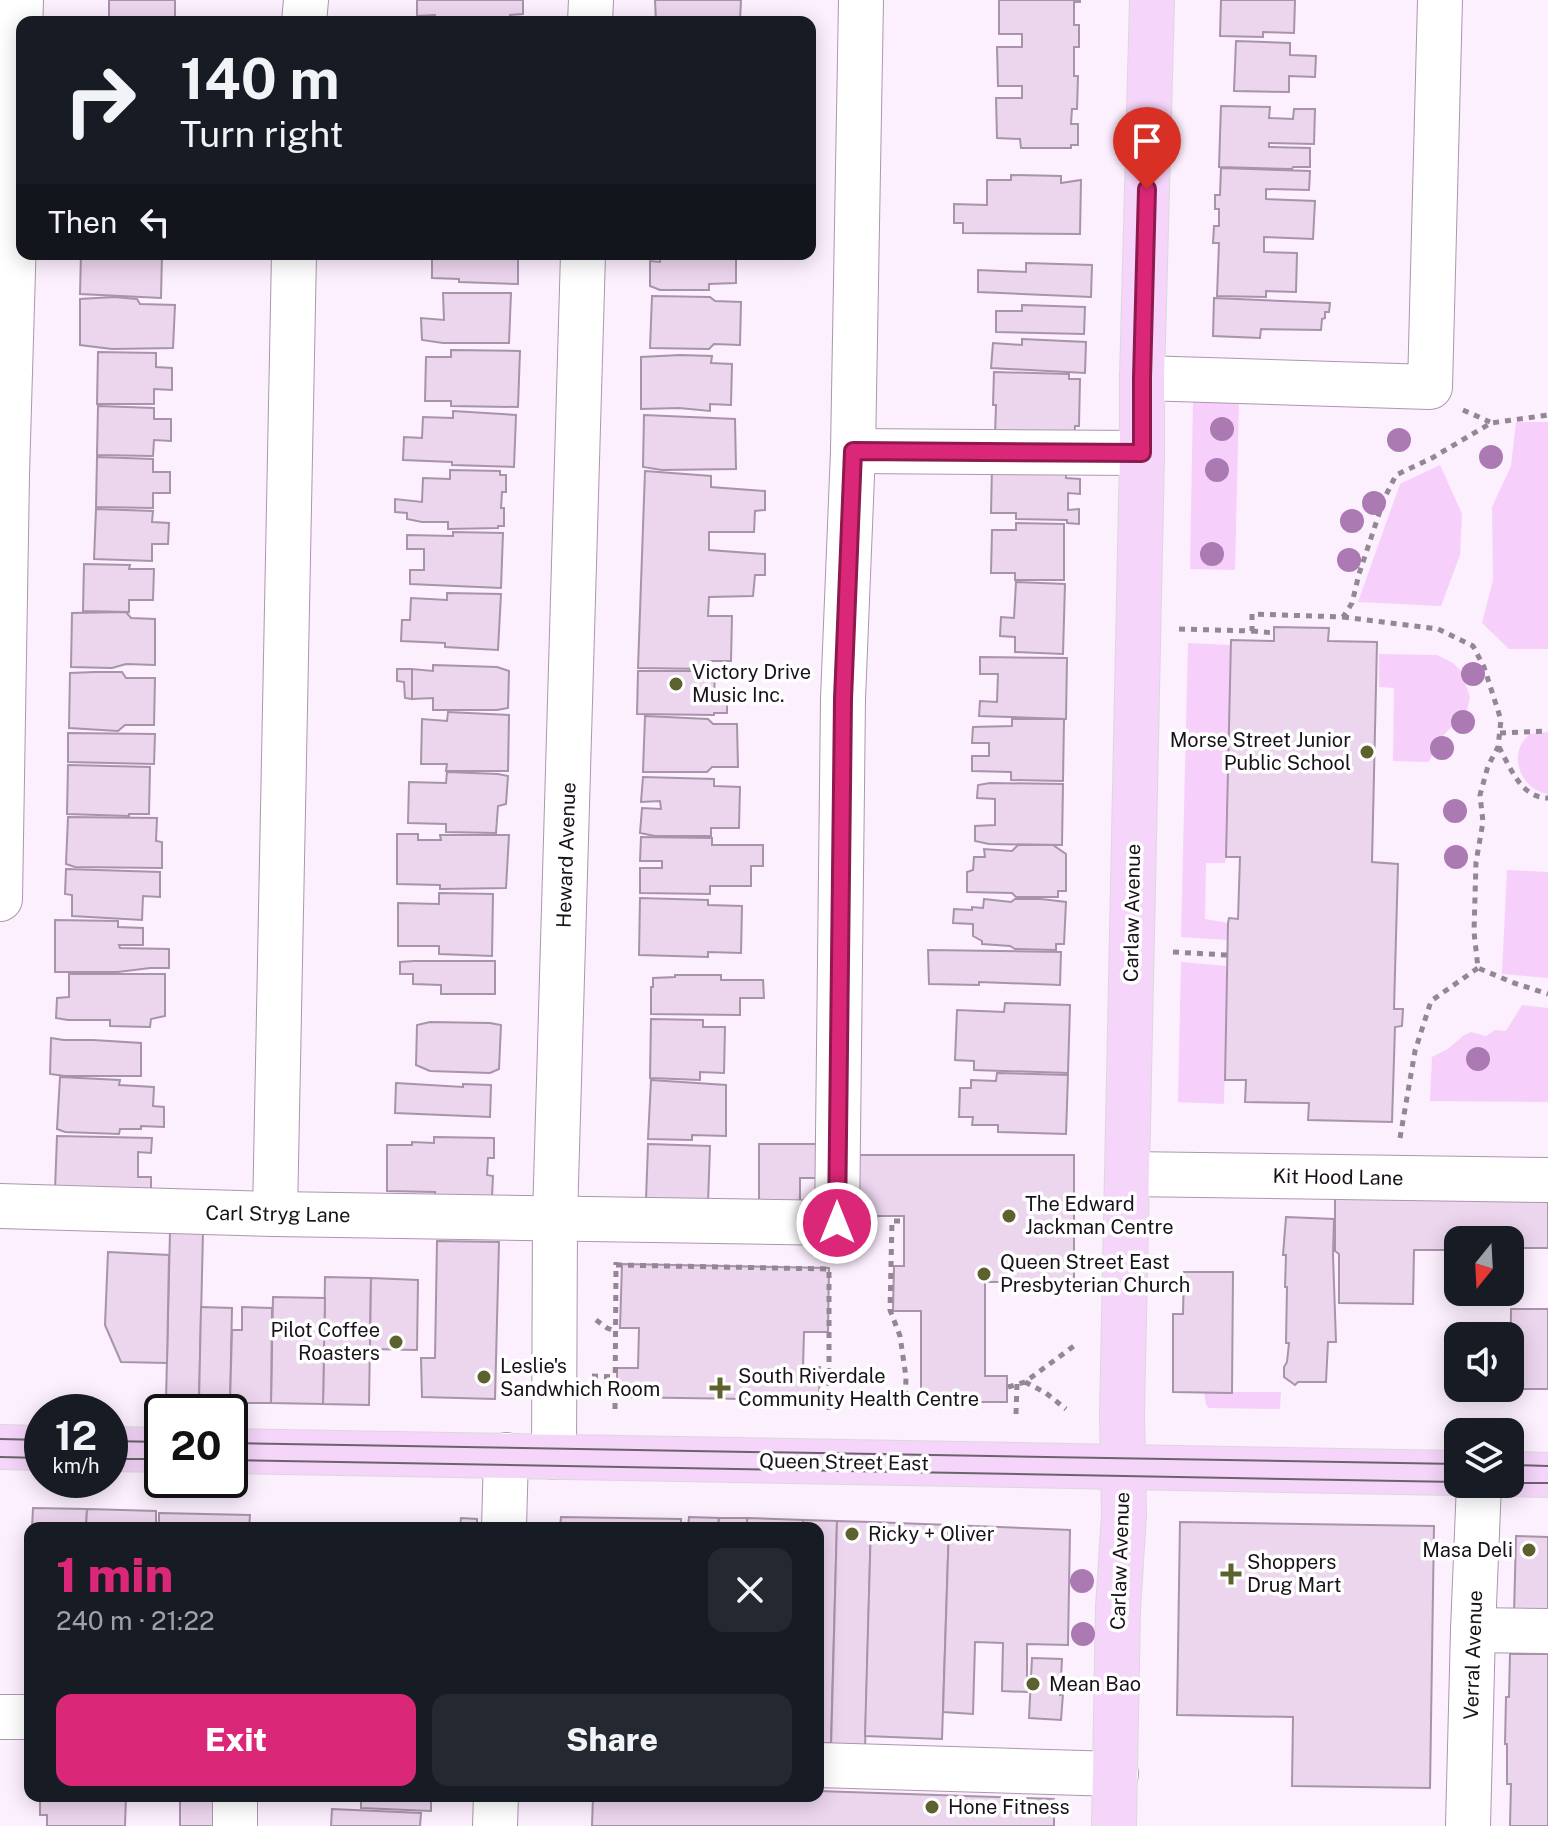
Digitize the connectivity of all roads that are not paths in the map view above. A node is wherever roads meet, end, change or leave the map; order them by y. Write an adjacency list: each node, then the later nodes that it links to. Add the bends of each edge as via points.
1 (861, 0): 9 (street)
2 (1152, 0): 8 (main road, Carlaw Avenue)
3 (1440, 0): 8 (street, via 1430,387)
4 (16, 39): 5 (street)
5 (9, 94): 11 (street)
6 (294, 260): 17 (street)
7 (583, 260): 18 (street, Heward Avenue)
8 (1142, 378): 10 (main road, Carlaw Avenue)
9 (853, 451): 10 (street); 18 (street, Carl Stryg Lane, via 843,699 837,1223)
10 (1142, 453): 14 (main road, Carlaw Avenue)
11 (4, 474): 12 (street)
12 (1, 759): 13 (street)
13 (0, 899)
14 (1128, 1174): 15 (street, Kit Hood Lane); 24 (main road, Carlaw Avenue)
15 (1548, 1180)
16 (0, 1206): 17 (street, Carl Stryg Lane)
17 (275, 1214): 18 (street, Carl Stryg Lane)
18 (555, 1218): 23 (street, Heward Avenue)
19 (0, 1447): 20 (main road)
20 (24, 1448)
21 (248, 1451): 22 (main road, Queen Street East)
22 (506, 1455): 23 (main road, Queen Street East); 29 (street)
23 (554, 1457): 24 (main road, Queen Street East)
24 (1123, 1468): 25 (main road, Queen Street East); 35 (main road, Carlaw Avenue)
25 (1444, 1473)
26 (1524, 1474): 27 (main road)
27 (1548, 1475)
28 (1478, 1498): 30 (street, Verral Avenue)
29 (504, 1522)
30 (1473, 1630): 31 (street); 41 (street, Verral Avenue)
31 (1548, 1631)
32 (0, 1717): 33 (street)
33 (24, 1717)
34 (824, 1765): 35 (street)
35 (1116, 1774): 40 (main road, Carlaw Avenue)
36 (235, 1802): 38 (street)
37 (496, 1802): 39 (street)
38 (235, 1826)
39 (495, 1826)
40 (1114, 1826)
41 (1468, 1826)

